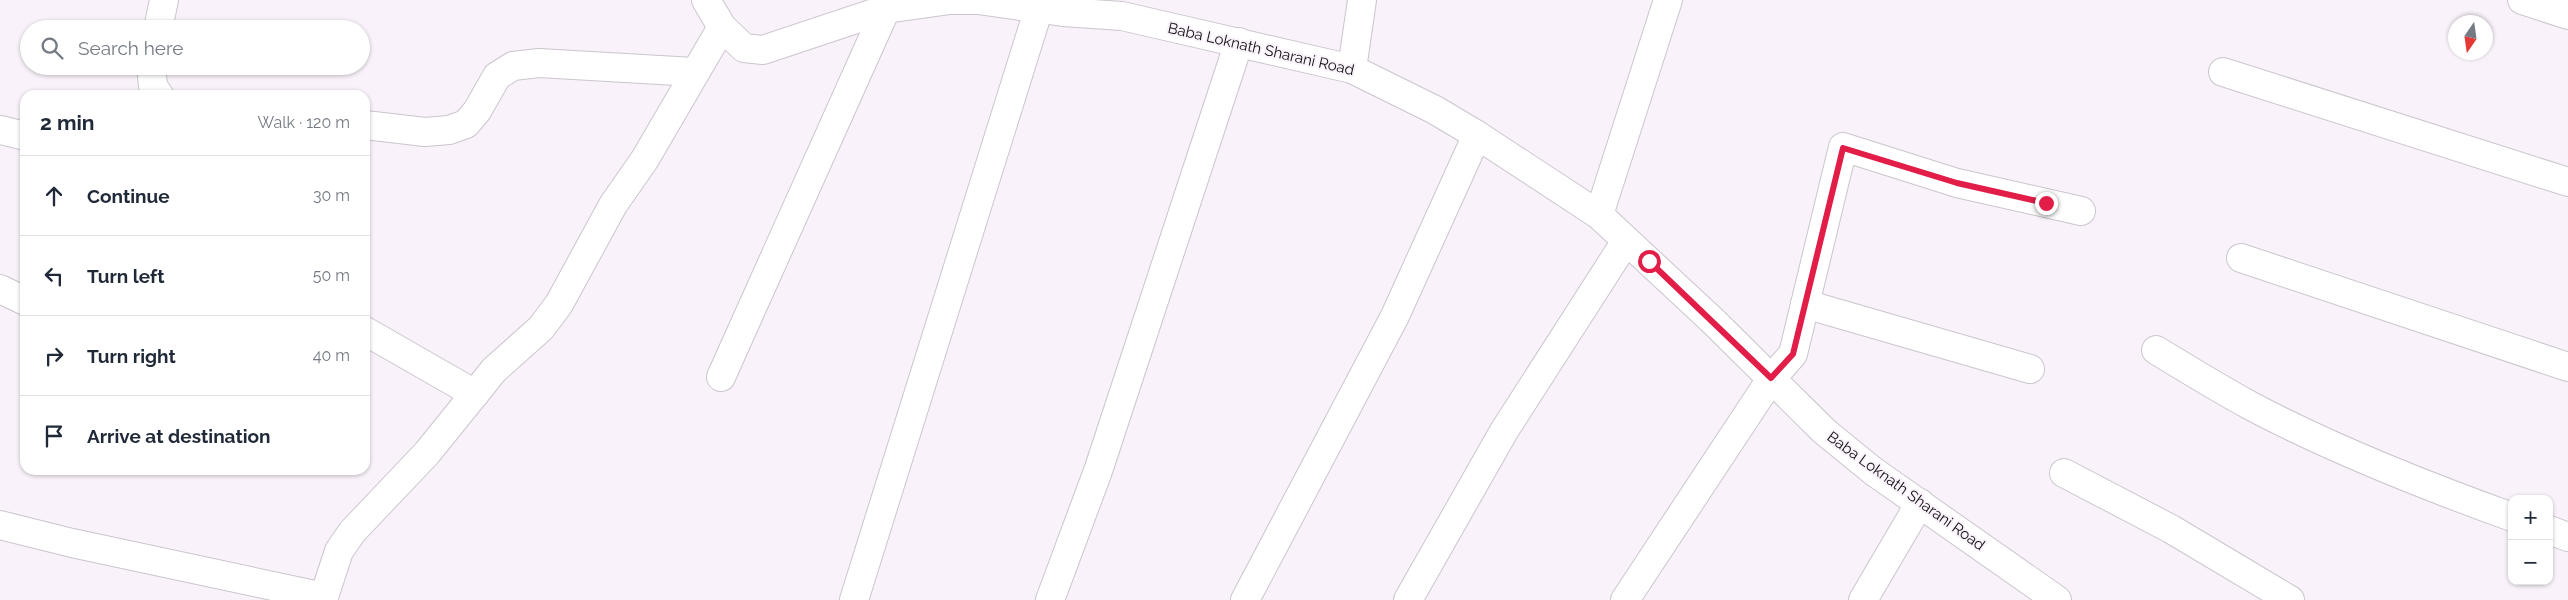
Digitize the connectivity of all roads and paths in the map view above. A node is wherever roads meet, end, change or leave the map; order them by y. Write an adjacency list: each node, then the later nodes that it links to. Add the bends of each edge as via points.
1 (164, 0): 10 (street)
2 (706, 0): 11 (street, Baba Loknath Sharani Road)
3 (1362, 0): 13 (street)
4 (1668, 0): 22 (street)
5 (2522, 0): 9 (street)
6 (1100, 7): 7 (street, Baba Loknath Sharani Road); 12 (street, Baba Loknath Sharani Road, via 1122,16)
7 (1039, 8): 8 (street, Baba Loknath Sharani Road, via 959,0); 42 (street)
8 (886, 9): 11 (street, Baba Loknath Sharani Road, via 763,50 744,48); 32 (street)
9 (2568, 14)
10 (160, 20)
11 (722, 27): 14 (street)
12 (1239, 42): 13 (street, Baba Loknath Sharani Road); 43 (street, via 1098,471)
13 (1352, 69): 18 (street, Baba Loknath Sharani Road)
14 (694, 72): 16 (street, via 539,63 513,66 497,76 477,112 466,124 449,130 425,132); 34 (street, via 645,159 613,205 559,304 541,328 494,370)
15 (2223, 72): 20 (street)
16 (370, 126)
17 (0, 130): 19 (street)
18 (1477, 134): 22 (street, Baba Loknath Sharani Road); 44 (street, via 1395,316)
19 (20, 135)
20 (2568, 182)
21 (2081, 211): 27 (street, via 1957,183 1843,148)
22 (1599, 215): 23 (street, Baba Loknath Sharani Road)
23 (1626, 241): 33 (street, Baba Loknath Sharani Road); 45 (street, via 1504,431)
24 (2241, 258): 30 (street)
25 (0, 289): 26 (street)
26 (20, 299)
27 (1805, 304): 31 (street); 33 (street, via 1793,354)
28 (370, 334): 34 (street)
29 (2156, 350): 37 (street, via 2251,406 2411,480)
30 (2568, 367)
31 (2030, 369)
32 (721, 377)
33 (1771, 378): 36 (street, Baba Loknath Sharani Road, via 1824,431); 46 (street)
34 (475, 394): 41 (street, via 427,453 352,532 339,551)
35 (2064, 472): 49 (street)
36 (1920, 504): 47 (street); 48 (street, Baba Loknath Sharani Road)
37 (2508, 515)
38 (0, 526): 41 (street)
39 (2553, 531): 40 (street)
40 (2568, 537)
41 (324, 599)
42 (854, 600)
43 (1050, 600)
44 (1245, 600)
45 (1408, 600)
46 (1625, 600)
47 (1863, 600)
48 (2057, 600)
49 (2290, 600)

